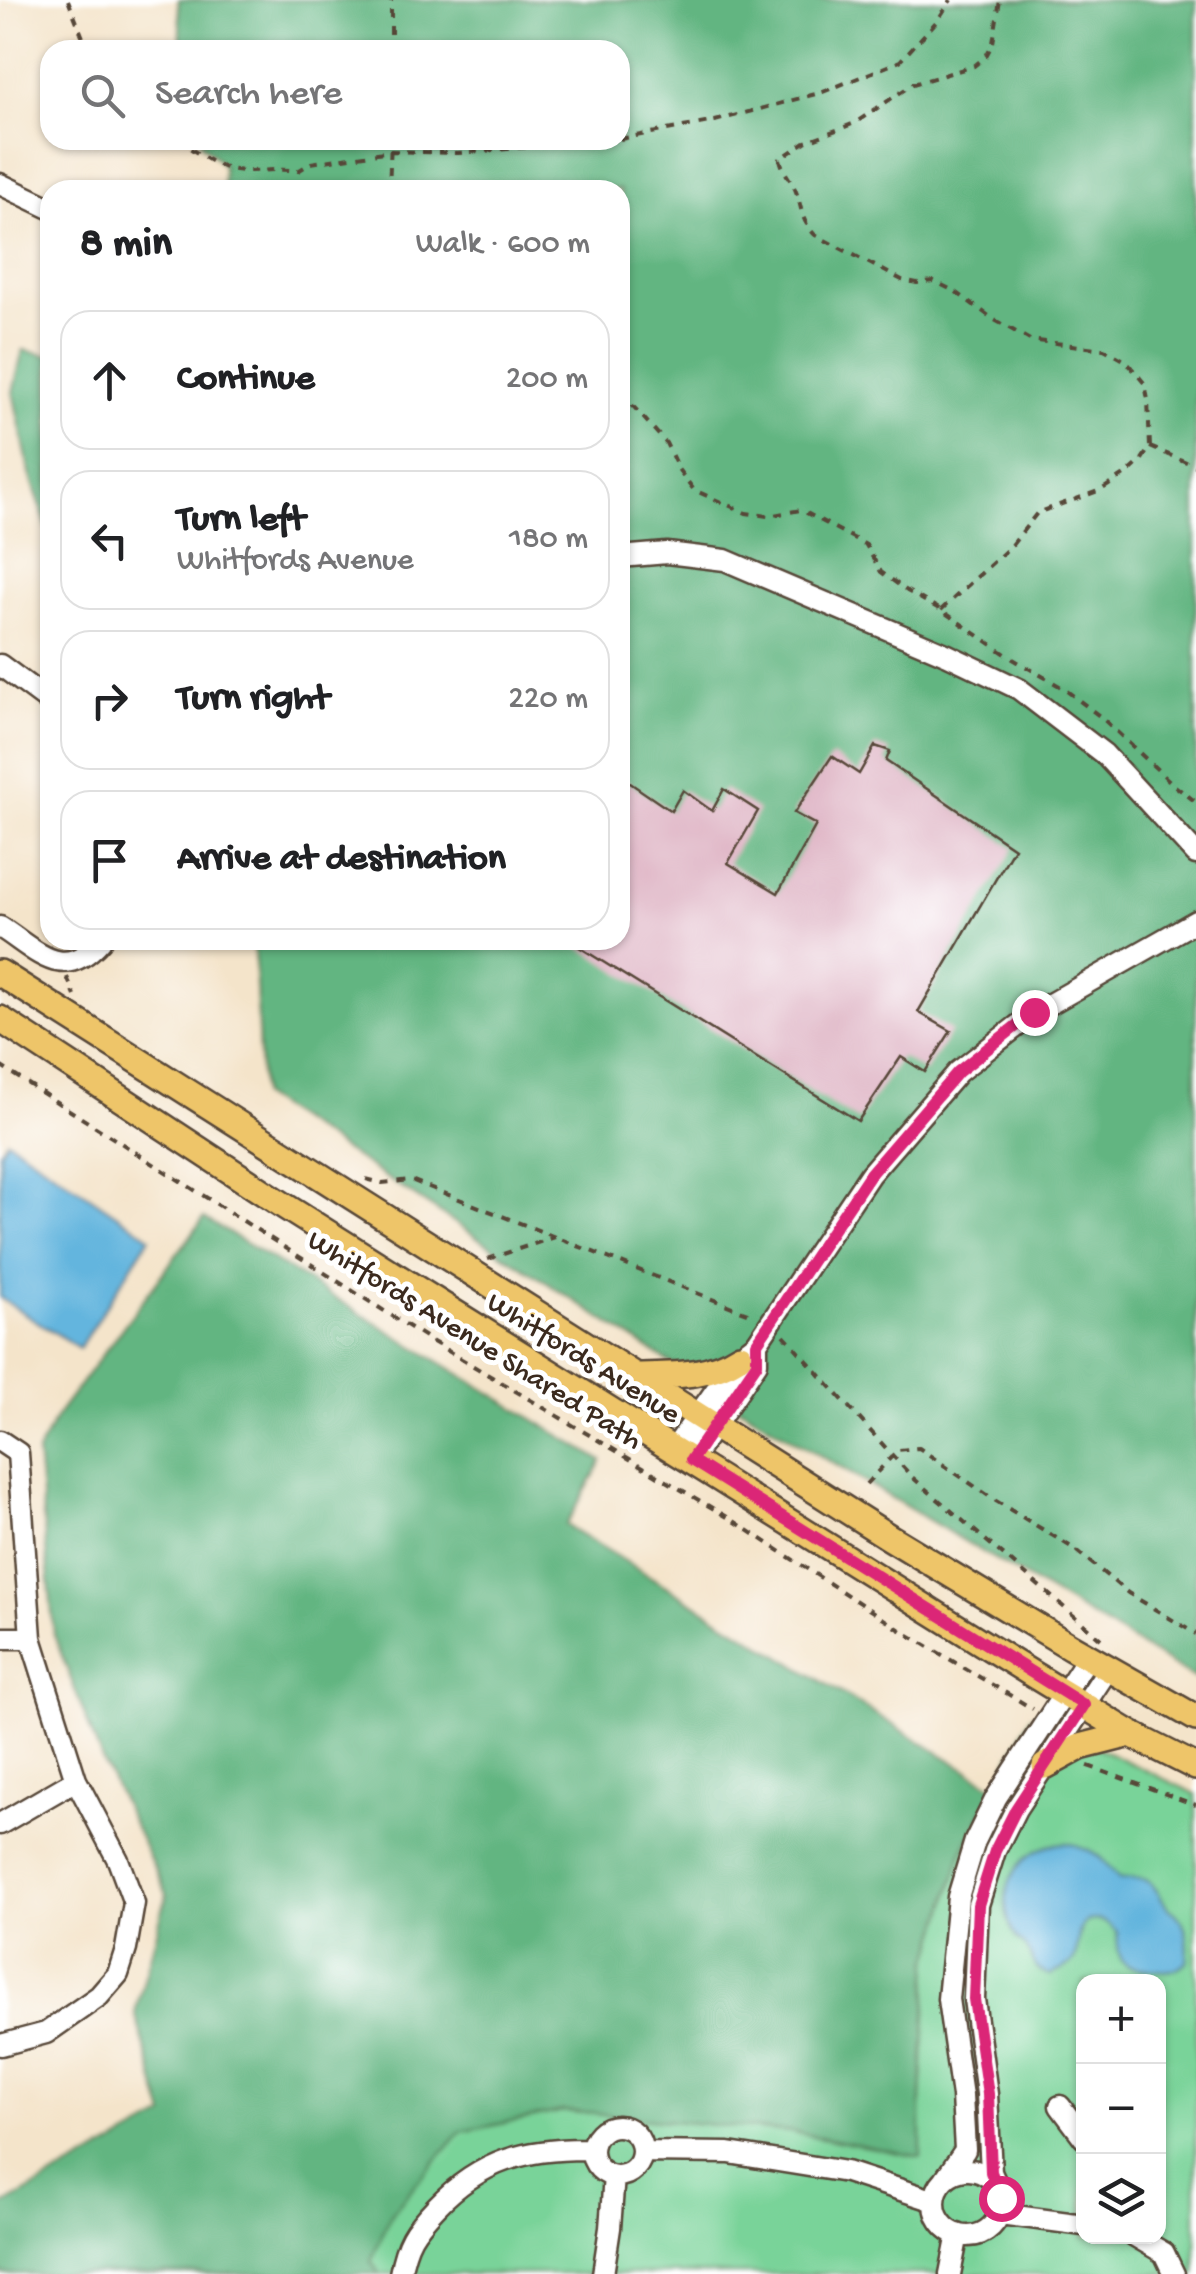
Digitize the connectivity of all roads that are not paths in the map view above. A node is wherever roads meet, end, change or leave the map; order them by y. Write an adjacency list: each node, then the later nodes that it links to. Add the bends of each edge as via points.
1 (0, 184): 2 (street)
2 (40, 203)
3 (630, 556): 6 (street, via 725,560 1019,689 1104,754)
4 (0, 665): 5 (street)
5 (40, 695)
6 (1196, 854)
7 (1196, 921): 14 (street, via 1034,1012 958,1072 870,1174)
8 (0, 927): 9 (street, via 60,963)
9 (93, 950)
10 (0, 973): 15 (main road, Whitfords Avenue)
11 (0, 1018): 13 (main road, Whitfords Avenue)
12 (0, 1034): 13 (main road)
13 (28, 1036): 18 (main road, Whitfords Avenue)
14 (755, 1341): 15 (main road, via 707,1371); 16 (street)
15 (636, 1376): 16 (main road, Whitfords Avenue)
16 (706, 1421): 18 (street); 21 (main road, Whitfords Avenue, via 889,1537)
17 (0, 1442): 20 (street, via 18,1453)
18 (682, 1455): 22 (main road, Whitfords Avenue)
19 (0, 1638): 20 (street)
20 (30, 1638): 27 (street)
21 (1100, 1656): 22 (street); 23 (main road, Whitfords Avenue)
22 (1074, 1700): 24 (main road, Whitfords Avenue); 25 (street); 35 (street, via 996,1798 974,1841 958,1898 948,1999 965,2150)
23 (1196, 1718)
24 (1131, 1734): 25 (main road, via 1080,1746); 26 (main road, Whitfords Avenue)
25 (1045, 1766): 36 (street, via 995,1851 978,1905 974,1999 991,2172)
26 (1196, 1767)
27 (76, 1780): 28 (street); 29 (street, via 134,1903 126,1949 118,1974 99,1996 46,2033)
28 (0, 1824)
29 (1, 2044)
30 (1060, 2106): 31 (street)
31 (1076, 2127)
32 (592, 2149): 33 (street, via 599,2134 618,2126 634,2133); 34 (street, via 598,2169); 42 (street, via 521,2156 476,2172 428,2215 405,2246)
33 (642, 2152): 34 (street, via 636,2168); 37 (street, via 729,2153 846,2172)
34 (614, 2176): 43 (street)
35 (945, 2180): 36 (street, via 973,2171); 37 (street)
36 (999, 2190): 38 (street)
37 (935, 2201): 40 (street, via 939,2219)
38 (1000, 2214): 39 (street); 40 (street, via 984,2232)
39 (1076, 2225)
40 (958, 2234): 44 (street)
41 (1149, 2244): 45 (street, via 1164,2253)
42 (400, 2274)
43 (603, 2274)
44 (950, 2274)
45 (1174, 2274)

